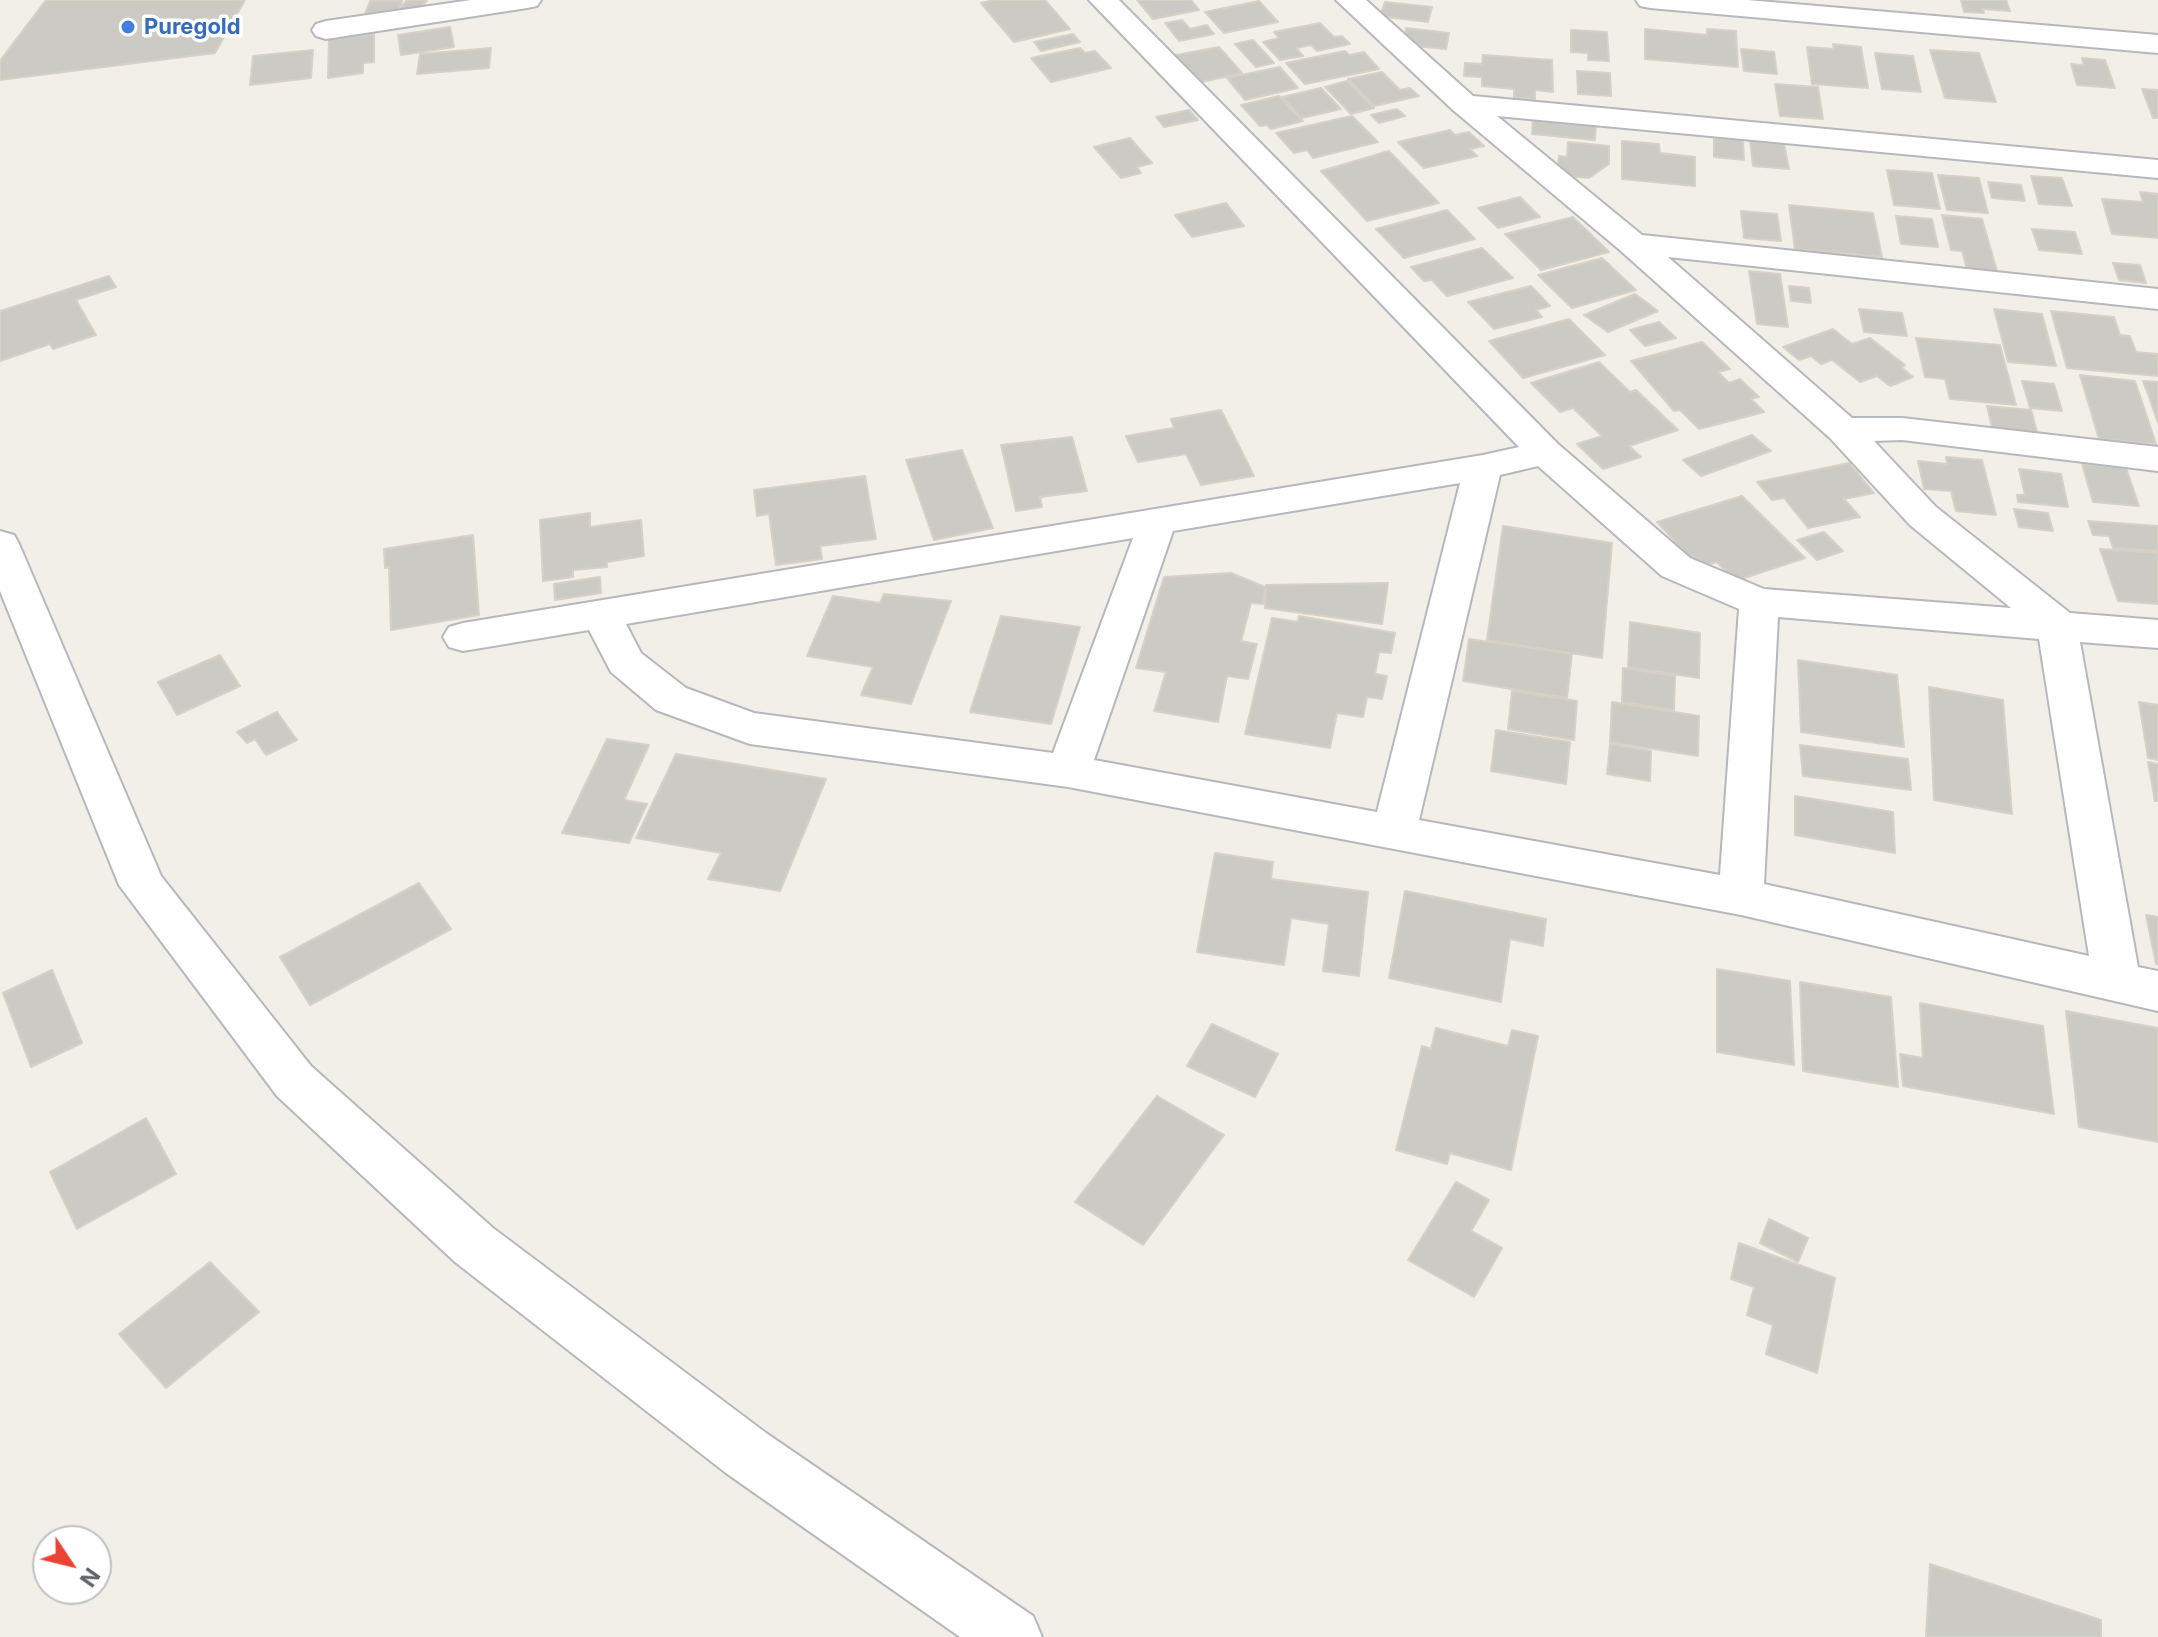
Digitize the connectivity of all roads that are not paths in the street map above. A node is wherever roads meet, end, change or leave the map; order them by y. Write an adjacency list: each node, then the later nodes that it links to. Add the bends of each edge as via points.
1 (527, 0): 5 (street)
2 (1103, 0): 12 (street)
3 (1350, 0): 7 (street)
4 (1650, 0): 6 (street)
5 (326, 30)
6 (2158, 44)
7 (1464, 104): 8 (street); 9 (street)
8 (2158, 169)
9 (1633, 244): 10 (street); 11 (street)
10 (2158, 299)
11 (1843, 430): 13 (street, via 1902,429); 19 (street, via 1923,516)
12 (1545, 452): 14 (street); 17 (street, via 1676,567)
13 (2158, 459)
14 (1483, 467): 15 (street); 23 (street)
15 (1158, 521): 18 (street); 22 (street)
16 (0, 544): 26 (street, via 142,885 294,1081 474,1245 746,1453)
17 (1759, 602): 19 (street); 24 (street)
18 (601, 613): 21 (street); 22 (street, via 625,662 671,699 750,728)
19 (2057, 624): 20 (street); 25 (street)
20 (2158, 634)
21 (463, 637)
22 (1068, 771): 23 (street)
23 (1394, 832): 24 (street)
24 (1741, 897): 25 (street)
25 (2137, 987)
26 (1012, 1637)

